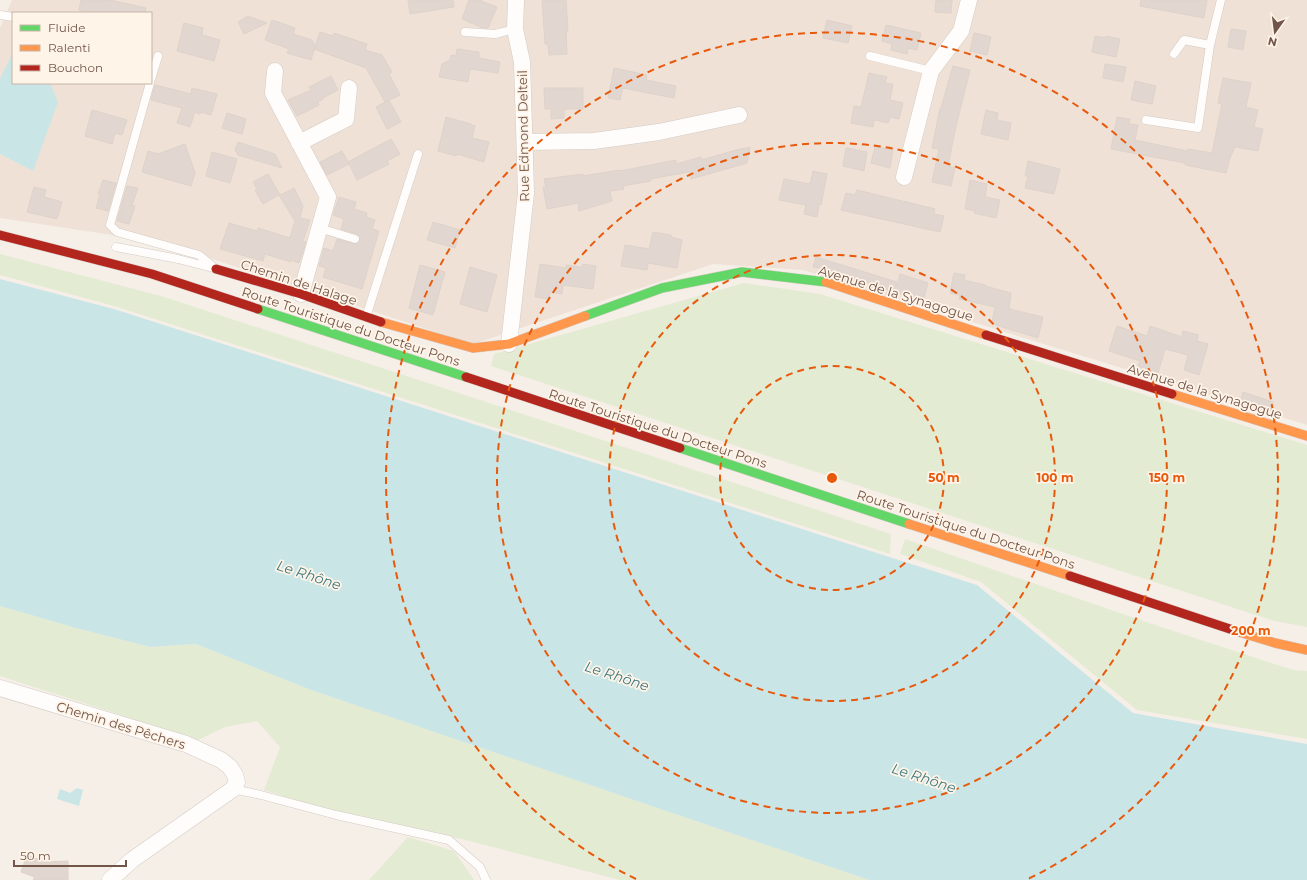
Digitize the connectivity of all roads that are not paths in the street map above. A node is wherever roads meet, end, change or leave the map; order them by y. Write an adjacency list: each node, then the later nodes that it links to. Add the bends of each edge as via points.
1 (516, 0): 6 (street, Rue Edmond Delteil)
2 (969, 0): 13 (street, via 961,31)
3 (1221, 0): 8 (lane)
4 (0, 15): 5 (lane)
5 (12, 17)
6 (515, 29): 7 (lane, via 495,34); 19 (street, Rue Edmond Delteil, via 522,62)
7 (465, 32)
8 (1210, 44): 9 (lane, via 1184,40); 18 (lane, via 1198,128)
9 (1174, 54)
10 (158, 56): 14 (lane)
11 (870, 56): 13 (lane)
12 (275, 71): 20 (street, via 273,93)
13 (931, 71): 22 (street)
14 (152, 76)
15 (150, 84): 27 (lane, via 110,225 117,232 199,255)
16 (349, 88): 20 (street, via 346,118)
17 (739, 115): 19 (street, via 659,132 594,141)
18 (1146, 120)
19 (525, 142): 30 (street, Rue Edmond Delteil, via 526,193)
20 (299, 143): 23 (street, via 328,197)
21 (418, 154): 29 (lane)
22 (904, 177)
23 (320, 228): 25 (lane); 28 (street)
24 (0, 235): 33 (main road, Route Touristique du Docteur Pons, via 152,274 1218,625)
25 (355, 239)
26 (116, 247): 27 (lane, Chemin de Halage)
27 (216, 269): 28 (main road, Chemin de Halage)
28 (301, 294): 29 (main road, Chemin de Halage)
29 (365, 318): 31 (main road, Chemin de Halage)
30 (509, 344): 31 (main road, Avenue de la Synagogue); 32 (main road, Avenue de la Synagogue, via 662,288 742,272 822,281)
31 (473, 348)
32 (1307, 436)
33 (1307, 650)
34 (0, 688): 35 (street, Chemin des Pêchers, via 186,744 230,767)
35 (234, 782): 36 (street, via 132,860); 37 (lane, via 261,795 336,816 449,840 480,867)
36 (110, 880)
37 (486, 880)

